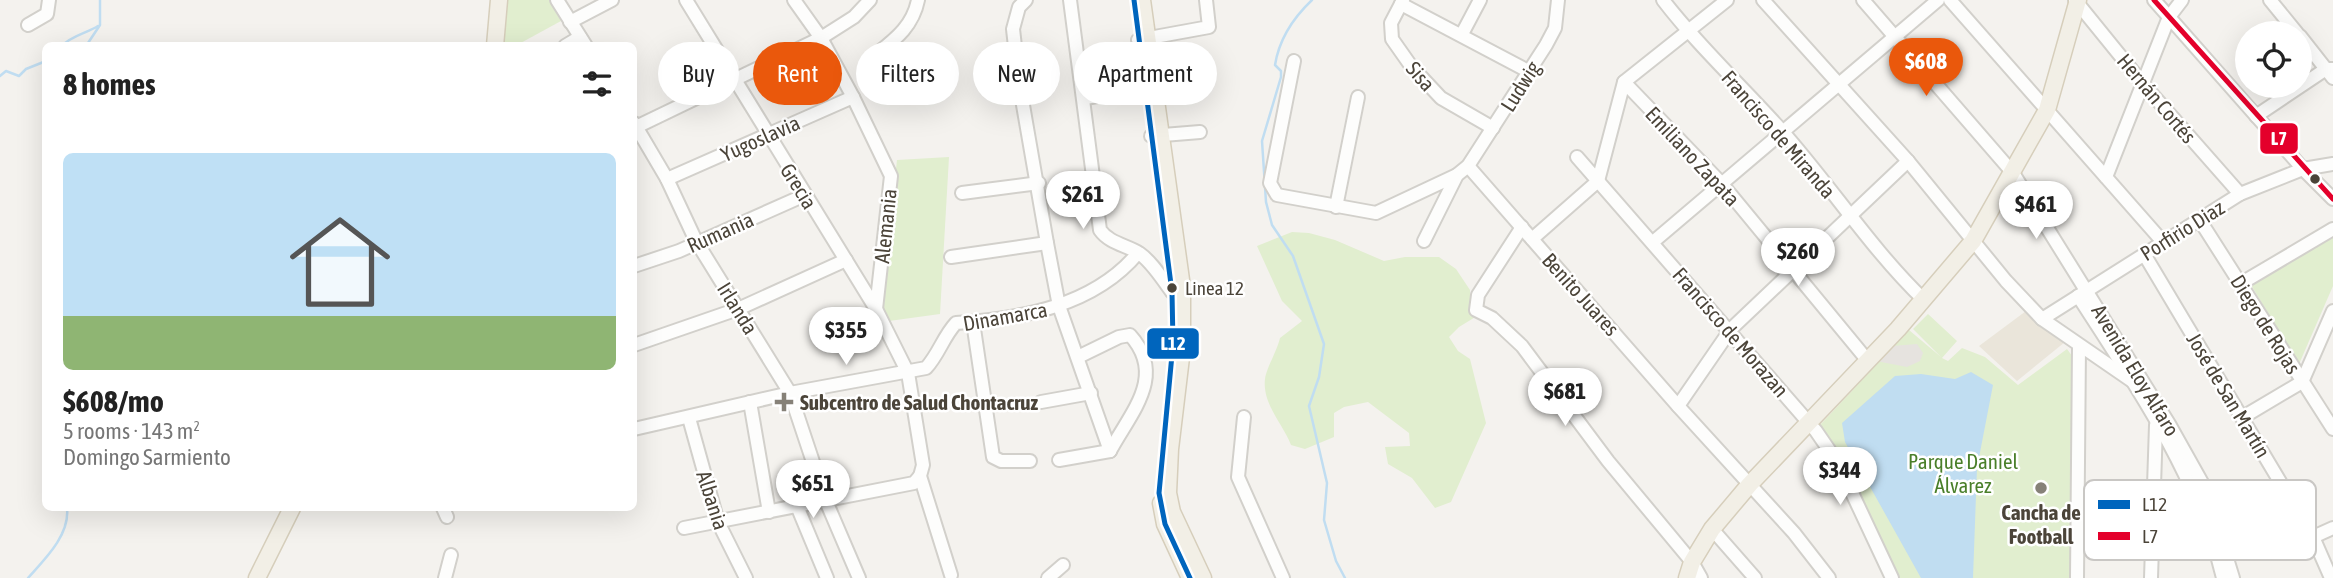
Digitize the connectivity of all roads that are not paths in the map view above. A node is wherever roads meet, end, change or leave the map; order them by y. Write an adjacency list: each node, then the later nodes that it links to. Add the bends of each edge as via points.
1 (49, 0): 30 (street, via 47,14)
2 (499, 0): 37 (main road)
3 (557, 0): 29 (street)
4 (612, 0): 29 (street)
5 (686, 0): 38 (street, Grecia)
6 (794, 0): 34 (street, Alemania)
7 (870, 0): 34 (street, via 854,17)
8 (918, 0): 39 (street, via 904,32)
9 (1026, 0): 75 (street, via 1019,7 1013,29)
10 (1070, 0): 40 (street)
11 (1134, 0): 35 (main road)
12 (1142, 0): 35 (main road)
13 (1206, 0): 35 (street, via 1209,27)
14 (1480, 0): 32 (street)
15 (1558, 0): 44 (street, Ludwig, via 1555,28)
16 (1663, 0): 31 (street, Francisco de Miranda)
17 (1727, 0): 31 (street)
18 (1763, 0): 48 (street)
19 (1863, 0): 33 (street, Avenida Eloy Alfaro)
20 (1938, 0): 33 (street)
21 (1950, 0): 56 (street)
22 (2074, 0): 50 (street, Hernán Cortés); 56 (main road)
23 (2154, 0): 27 (street)
24 (2182, 0): 27 (street)
25 (2270, 0): 28 (street)
26 (1402, 2): 32 (street); 59 (street, Sisa, via 1391,23 1392,39 1411,66 1441,98)
27 (2169, 17): 50 (street); 57 (street)
28 (2287, 21)
29 (570, 22): 36 (street)
30 (28, 26)
31 (1687, 32): 47 (street); 62 (street, Francisco de Miranda)
32 (1462, 34): 44 (street)
33 (1895, 36): 48 (street); 70 (street, Avenida Eloy Alfaro)
34 (821, 38): 46 (street); 51 (street, Alemania)
35 (1143, 39): 41 (main road)
36 (583, 41)
37 (495, 42)
38 (712, 42)
39 (892, 42)
40 (1076, 42)
41 (1143, 42)
42 (2312, 51): 45 (street)
43 (1294, 61): 81 (street, via 1272,191)
44 (1530, 72): 59 (street, Ludwig)
45 (2331, 72): 57 (street)
46 (739, 76)
47 (1624, 82): 74 (street); 76 (street, Emiliano Zapata)
48 (1840, 84): 62 (street); 66 (street)
49 (739, 85): 63 (street, Grecia)
50 (2144, 85): 72 (street); 78 (street, Hernán Cortés)
51 (853, 97): 63 (street, Yugoslavia); 105 (street, Alemania, via 891,176)
52 (1358, 97): 81 (street)
53 (678, 105): 58 (street)
54 (1086, 105): 93 (street, via 1100,230)
55 (1151, 105): 64 (main road)
56 (2043, 106): 70 (main road); 72 (street)
57 (2256, 116): 69 (street)
58 (637, 125)
59 (1493, 128): 68 (street, Ludwig)
60 (637, 131): 73 (street, Irlanda)
61 (1200, 132): 64 (street)
62 (1783, 132): 76 (street); 82 (street, Francisco de Miranda)
63 (768, 136): 73 (street, Yugoslavia); 79 (street, Grecia)
64 (1155, 136): 100 (main road)
65 (1577, 157): 74 (street, Francisco de Morazan)
66 (1908, 161): 82 (street); 86 (street)
67 (2333, 164): 69 (street, Porfirio Diaz)
68 (1468, 166): 71 (street, Ludwig); 84 (street, Benito Juares)
69 (2303, 169): 78 (street, Porfirio Diaz); 80 (street)
70 (2010, 170): 86 (main road); 101 (street, Avenida Eloy Alfaro)
71 (1457, 175): 81 (street, via 1376,213); 89 (street)
72 (2106, 177): 91 (street)
73 (667, 179): 88 (street, Irlanda)
74 (1598, 181): 87 (street); 90 (street, Francisco de Morazan)
75 (1039, 183): 77 (street); 92 (street)
76 (1722, 184): 90 (street); 98 (street, Emiliano Zapata)
77 (962, 193)
78 (2240, 194): 83 (street, Porfirio Diaz)
79 (804, 195): 88 (street, Rumania); 96 (street, Grecia)
80 (2333, 199)
81 (1336, 208)
82 (1850, 217): 98 (street); 102 (street, Francisco de Miranda)
83 (2199, 219): 91 (street, Porfirio Diaz); 99 (street, Diego de Rojas)
84 (1521, 227): 87 (street, Benito Juares); 151 (street, via 1478,295 1476,310 1492,318 1522,346)
85 (2333, 229): 99 (street)
86 (1969, 237): 102 (main road); 107 (street)
87 (1532, 239): 122 (street, Benito Juares)
88 (696, 241): 97 (street, Rumania); 104 (street, Irlanda)
89 (1424, 241)
90 (1653, 242): 109 (street, Francisco de Morazan)
91 (2163, 242): 94 (street, Porfirio Diaz)
92 (1047, 243): 95 (street); 103 (street)
93 (1138, 253): 100 (street); 103 (street, Dinamarca, via 1109,282)
94 (2144, 254): 101 (street, Porfirio Diaz); 123 (street, José de San Martín)
95 (951, 257)
96 (846, 260): 104 (street); 105 (street, Grecia)
97 (637, 265)
98 (1791, 271): 109 (street); 113 (street, Emiliano Zapata)
99 (2240, 284): 116 (street, Diego de Rojas)
100 (1177, 293): 161 (main road, via 1159,494 1165,524); 162 (main road, via 1182,349 1168,494)
101 (2083, 293): 107 (street, Porfirio Diaz); 115 (street, Avenida Eloy Alfaro); 119 (street, Avenida Eloy Alfaro)
102 (1921, 297): 113 (main road)
103 (1059, 306): 108 (street, Dinamarca); 112 (street)
104 (738, 309): 110 (street); 117 (street, Irlanda)
105 (876, 309): 114 (street, Grecia)
106 (2333, 311): 116 (street)
107 (2042, 319): 111 (street)
108 (973, 322): 114 (street, Dinamarca, via 956,323 944,335 937,357 926,368); 132 (street, via 993,457)
109 (1731, 329): 122 (street); 126 (street, Francisco de Morazan)
110 (637, 344)
111 (2079, 347): 115 (street); 168 (street)
112 (1078, 357): 118 (street); 130 (street, via 1130,335 1149,372)
113 (1865, 358): 126 (main road)
114 (908, 373): 117 (street, Dinamarca); 133 (street, Grecia, via 923,465)
115 (2130, 381): 119 (street); 127 (street, Avenida Eloy Alfaro)
116 (2302, 382): 123 (street); 129 (street, Diego de Rojas)
117 (790, 393): 120 (street, Dinamarca); 139 (street, Irlanda)
118 (1091, 393): 121 (street); 130 (street)
119 (2150, 393): 136 (street, Avenida Eloy Alfaro)
120 (750, 402): 124 (street, Dinamarca); 142 (street)
121 (1041, 402)
122 (1678, 406): 138 (street, Benito Juares)
123 (2243, 417): 137 (street, José de San Martín)
124 (689, 418): 128 (street, Dinamarca); 143 (street, Albania)
125 (1244, 418): 163 (street, via 1238,477)
126 (1806, 418): 138 (main road); 154 (street, Francisco de Morazan, via 1838,463)
127 (2156, 425): 134 (street); 135 (street, Avenida Eloy Alfaro)
128 (637, 428)
129 (2333, 429)
130 (1110, 451): 131 (street)
131 (1059, 460)
132 (1030, 461)
133 (920, 476): 139 (street, via 914,483); 153 (street, Grecia)
134 (2154, 480)
135 (2191, 480)
136 (2200, 480)
137 (2280, 480)
138 (1747, 481): 145 (main road); 151 (main road, via 1704,522); 167 (street, Benito Juares)
139 (826, 500): 140 (street); 159 (street, Irlanda)
140 (797, 506): 142 (street); 158 (street)
141 (290, 511): 155 (main road)
142 (769, 512): 143 (street)
143 (718, 522): 144 (street); 157 (street, Albania)
144 (684, 528)
145 (1712, 529): 151 (main road); 166 (street)
146 (2316, 544): 172 (street, José de San Martín)
147 (451, 555): 156 (street)
148 (2152, 560): 169 (street)
149 (2217, 560): 170 (street, Avenida Eloy Alfaro)
150 (2227, 560): 171 (street, Avenida Eloy Alfaro)
151 (1688, 564): 164 (main road); 165 (street)
152 (1063, 565): 160 (street)
153 (951, 575)
154 (1889, 577)
155 (257, 578)
156 (445, 578)
157 (746, 578)
158 (827, 578)
159 (859, 578)
160 (1048, 578)
161 (1190, 578)
162 (1202, 578)
163 (1283, 578)
164 (1677, 578)
165 (1701, 578)
166 (1755, 578)
167 (1829, 578)
168 (2077, 578)
169 (2151, 578)
170 (2223, 578)
171 (2232, 578)
172 (2331, 578)

